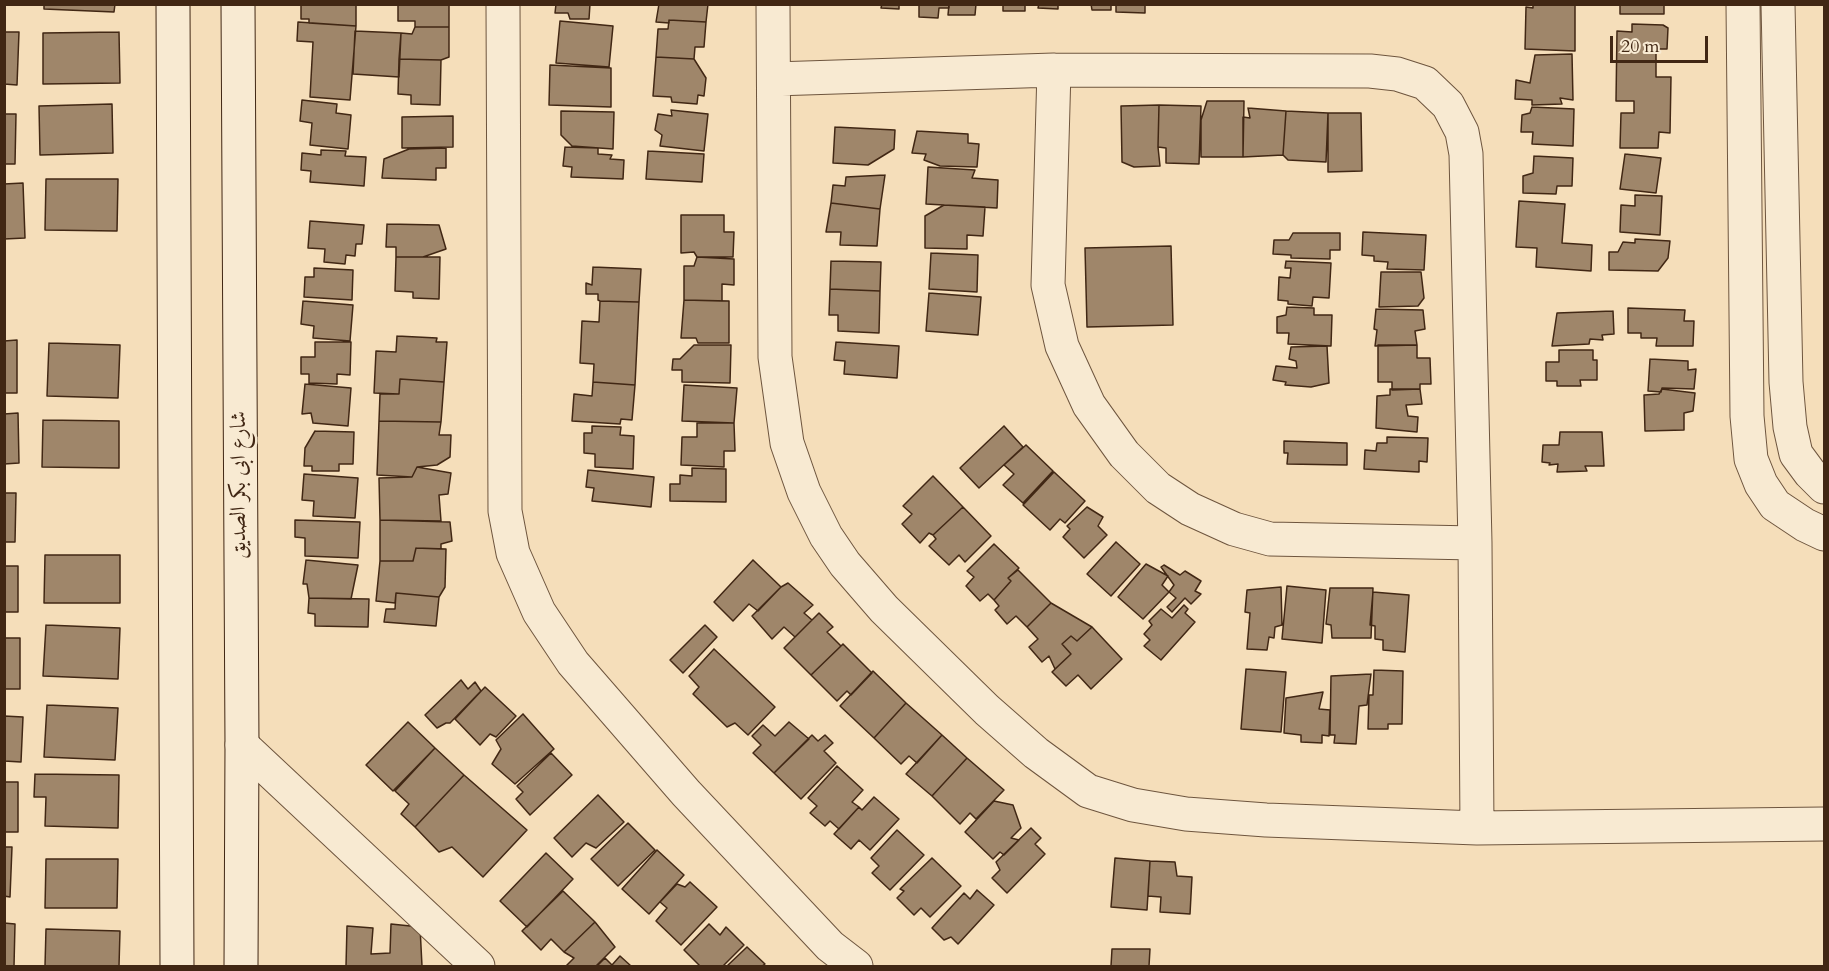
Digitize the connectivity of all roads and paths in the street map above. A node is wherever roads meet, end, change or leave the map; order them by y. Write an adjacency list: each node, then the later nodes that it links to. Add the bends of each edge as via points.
1 (173, 4): 15 (street)
2 (238, 4): 12 (street, شارع ابى بكر الصديق)
3 (503, 4): 18 (street, via 505,511 513,553 539,612 573,663 686,793 830,946)
4 (773, 4): 8 (street)
5 (1743, 4): 10 (street, via 1747,416 1751,459 1775,505)
6 (1778, 4): 9 (street, via 1790,427 1796,454)
7 (1054, 70): 8 (street); 11 (street, via 1048,285 1062,346 1089,405 1124,454 1158,488 1190,509 1234,529 1270,539); 11 (street, via 1379,72 1425,83 1448,105 1462,132 1466,154)
8 (774, 79): 14 (street, via 775,357 787,443 804,492 826,536 884,609 987,710 1088,791 1133,805 1186,814)
9 (1824, 487)
10 (1824, 534)
11 (1475, 543): 14 (street)
12 (242, 745): 16 (street, شارع ابى بكر الصديق); 17 (street)
13 (1824, 824): 14 (street)
14 (1477, 828)
15 (177, 966)
16 (241, 966)
17 (478, 966)
18 (856, 966)

